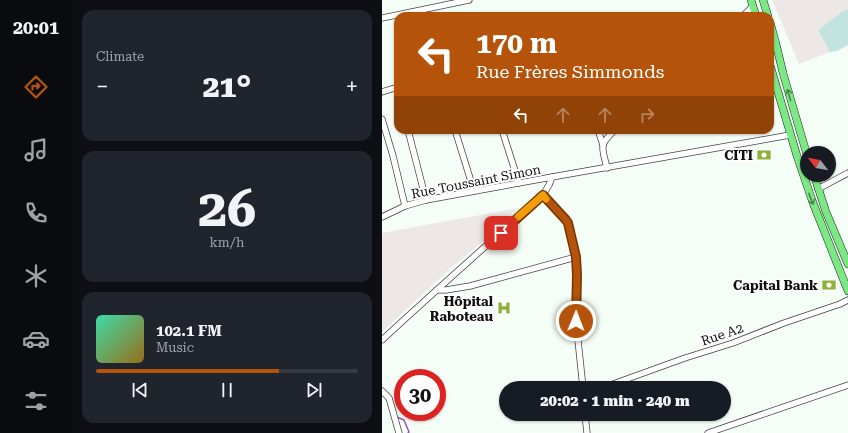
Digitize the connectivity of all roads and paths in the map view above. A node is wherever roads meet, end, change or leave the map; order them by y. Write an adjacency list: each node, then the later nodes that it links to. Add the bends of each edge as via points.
1 (469, 0): 4 (street)
2 (763, 0): 6 (main road)
3 (752, 3): 5 (street)
4 (411, 12)
5 (746, 12)
6 (767, 12)
7 (394, 16): 8 (street)
8 (382, 18)
9 (774, 37): 14 (main road, one-way to 9)
10 (774, 79): 20 (main road)
11 (394, 90): 12 (street)
12 (382, 92)
13 (382, 119): 32 (street)
14 (800, 132): 20 (main road); 22 (main road)
15 (409, 134): 31 (street)
16 (456, 134): 29 (street)
17 (503, 134): 27 (street)
18 (599, 134): 21 (street)
19 (611, 134): 21 (street)
20 (790, 135): 23 (street, Rue Toussaint Simon); 37 (main road, one-way to 37, via 813,203)
21 (603, 145): 23 (street)
22 (804, 146)
23 (607, 168): 25 (street, Rue Toussaint Simon)
24 (848, 173): 28 (street)
25 (552, 177): 27 (street, Rue Toussaint Simon); 30 (street)
26 (816, 182): 28 (main road)
27 (519, 184): 29 (street, Rue Toussaint Simon)
28 (818, 189): 35 (main road)
29 (474, 191): 31 (street, Rue Toussaint Simon)
30 (543, 195): 34 (street, via 568,223); 36 (street)
31 (426, 200): 32 (street, Rue Toussaint Simon)
32 (405, 206): 33 (street, Rue Toussaint Simon)
33 (382, 217)
34 (576, 257): 36 (street, via 470,286); 40 (street, via 576,321)
35 (848, 264)
36 (437, 290): 39 (street)
37 (848, 291)
38 (848, 300): 41 (street, Rue A2)
39 (382, 340)
40 (582, 381)
41 (621, 381)
42 (848, 385): 47 (street)
43 (382, 392): 45 (street, via 389,398)
44 (586, 421): 46 (street)
45 (399, 433)
46 (587, 433)
47 (708, 433)

